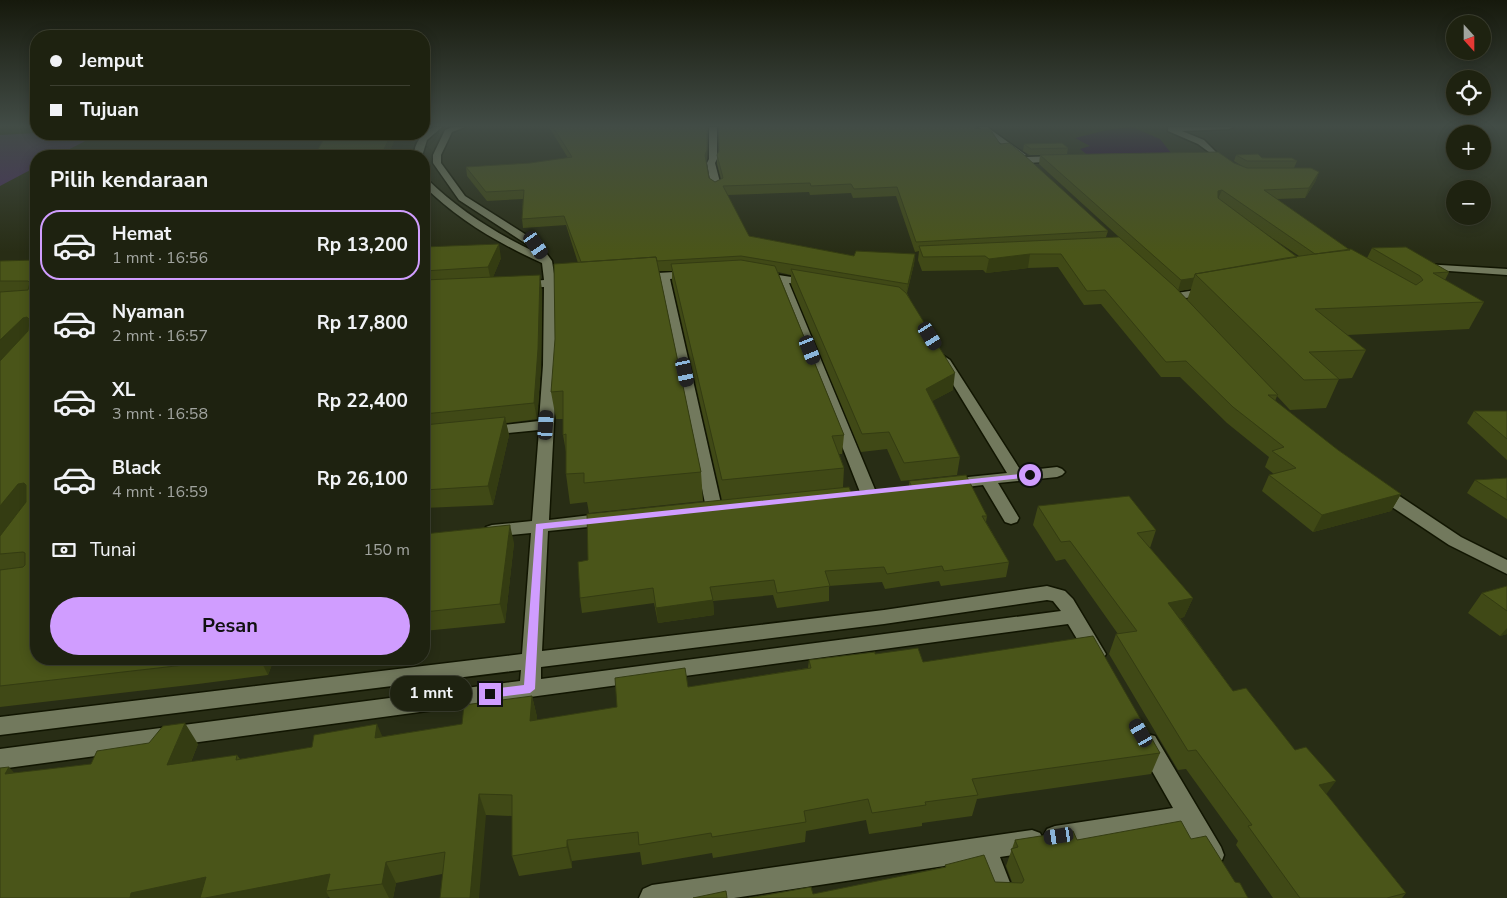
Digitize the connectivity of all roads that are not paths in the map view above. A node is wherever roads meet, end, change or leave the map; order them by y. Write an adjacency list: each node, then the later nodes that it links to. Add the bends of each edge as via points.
1 (438, 169): 7 (street, via 462,198 536,245)
2 (712, 169): 6 (street)
3 (1037, 169): 4 (street)
4 (1041, 173)
5 (430, 186): 7 (street, via 463,216 514,248)
6 (716, 186)
7 (547, 261): 17 (street)
8 (1412, 267): 9 (street)
9 (1507, 272)
10 (704, 273): 12 (street)
11 (749, 273): 15 (street)
12 (664, 275): 14 (street); 35 (street)
13 (1154, 277): 21 (street)
14 (626, 278)
15 (782, 278): 18 (street); 32 (street)
16 (588, 281): 17 (street)
17 (550, 284): 19 (street); 24 (street)
18 (820, 284)
19 (512, 286)
20 (1223, 288): 21 (street)
21 (1175, 297): 22 (street)
22 (1188, 310)
23 (936, 346): 27 (street)
24 (546, 425): 25 (street); 39 (street)
25 (471, 432)
26 (1057, 472): 27 (street)
27 (1017, 477): 28 (street)
28 (988, 480): 30 (street); 38 (street)
29 (1369, 485): 41 (street, via 1455,541)
30 (932, 486)
31 (886, 490): 32 (street)
32 (868, 492): 33 (street)
33 (848, 494)
34 (733, 506): 35 (street)
35 (714, 508): 36 (street)
36 (694, 510)
37 (626, 517): 39 (street)
38 (1011, 518)
39 (539, 526): 40 (street); 43 (street)
40 (472, 533)
41 (1507, 568)
42 (1074, 616): 43 (street, via 1059,596 1047,593); 44 (street); 45 (street)
43 (531, 661): 45 (street); 47 (street)
44 (1108, 675)
45 (530, 689): 48 (street)
46 (1137, 725): 49 (street)
47 (0, 726)
48 (0, 759)
49 (1189, 817): 50 (street); 51 (street)
50 (984, 848): 52 (street); 54 (street)
51 (1224, 874)
52 (745, 891): 53 (street)
53 (652, 898)
54 (1003, 898)

